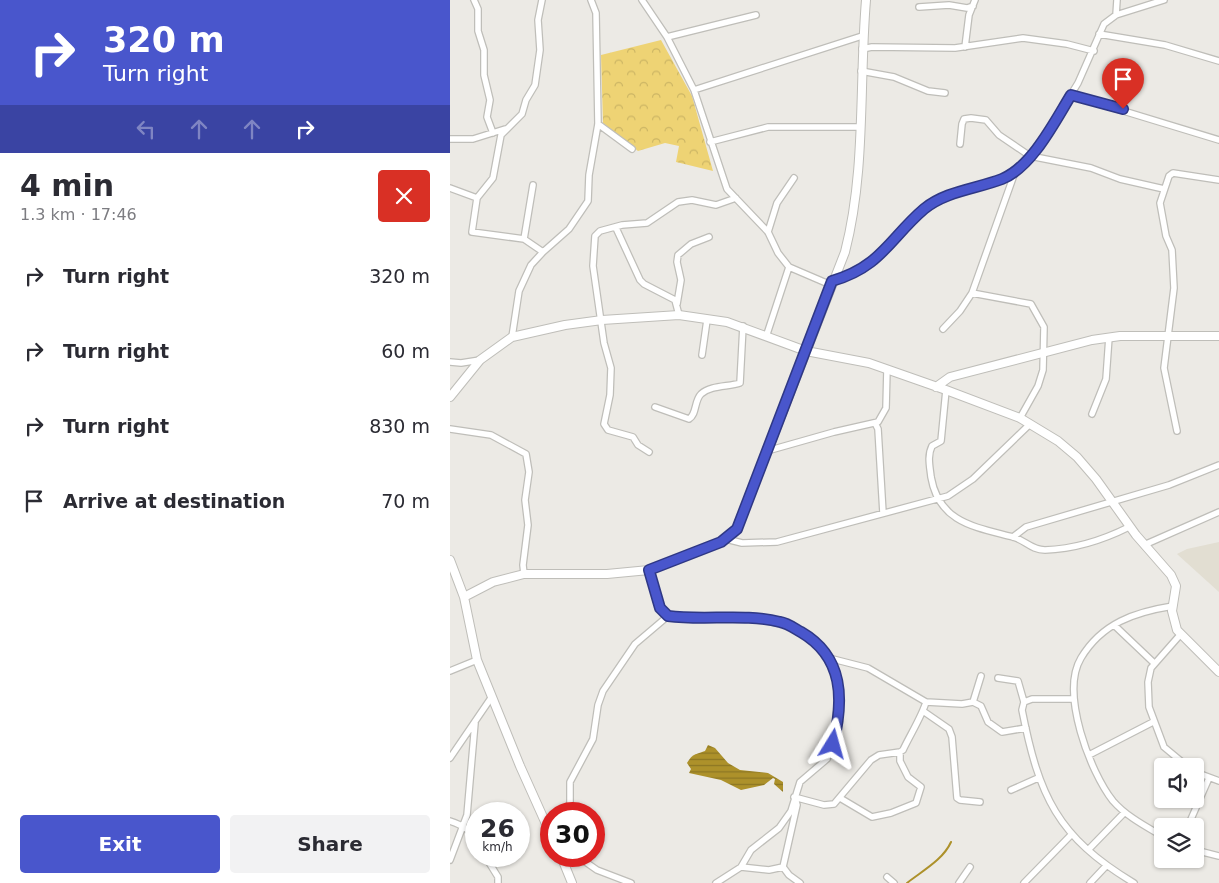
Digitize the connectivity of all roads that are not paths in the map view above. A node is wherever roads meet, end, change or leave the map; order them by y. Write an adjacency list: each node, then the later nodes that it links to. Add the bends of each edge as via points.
1 (474, 0): 27 (street, via 478,9 478,31 484,50 484,75 490,100 487,117)
2 (542, 0): 26 (street, via 535,85 522,114)
3 (591, 0): 24 (street, via 596,14)
4 (642, 0): 15 (street)
5 (866, 0): 14 (street)
6 (1117, 0): 12 (street)
7 (1164, 0): 8 (street)
8 (1147, 2): 12 (street)
9 (974, 3): 10 (street, via 967,8); 16 (street, via 969,14)
10 (919, 7)
11 (756, 15): 15 (street)
12 (1116, 15): 13 (street, via 1108,20)
13 (1099, 34): 18 (street); 19 (street, via 1165,45)
14 (862, 36): 17 (street); 21 (street)
15 (667, 37): 21 (street)
16 (966, 47): 17 (street, via 872,46); 18 (street, via 1023,38)
17 (862, 49): 20 (street)
18 (1094, 51): 23 (street)
19 (1219, 61)
20 (861, 71): 22 (street, via 894,77 928,91); 25 (street)
21 (694, 90): 30 (street)
22 (945, 93)
23 (1071, 95): 29 (street); 33 (street)
24 (598, 124): 32 (street); 46 (street, via 588,201 569,229)
25 (859, 127): 30 (street, via 768,127); 48 (street, via 853,215)
26 (505, 129): 27 (street); 40 (street, via 498,146 494,178)
27 (493, 133): 28 (street)
28 (450, 139)
29 (1219, 140)
30 (710, 142): 41 (street, via 727,189)
31 (960, 144): 33 (street, via 964,119 986,120 999,136)
32 (632, 149)
33 (1030, 156): 34 (street); 39 (street)
34 (1015, 172): 48 (street, via 937,200 875,261); 49 (street)
35 (794, 178): 43 (street, via 777,203)
36 (1219, 180): 39 (street, via 1175,172 1170,174)
37 (533, 185): 45 (street)
38 (450, 188): 40 (street)
39 (1164, 188): 57 (street, via 1160,209 1172,250 1174,275)
40 (477, 198): 45 (street, via 472,232)
41 (736, 198): 42 (street, via 716,205 692,200 678,202 647,223); 43 (street)
42 (616, 228): 50 (street, via 640,280 671,297); 52 (street, via 596,234 593,249)
43 (768, 232): 47 (street, via 778,253)
44 (709, 237): 50 (street, via 691,244 678,255 682,280)
45 (524, 239): 46 (street)
46 (543, 252): 59 (street, via 531,265 519,291)
47 (790, 267): 48 (street); 56 (street)
48 (832, 283): 61 (street)
49 (972, 292): 55 (street); 62 (street, via 1031,304 1044,327)
50 (677, 306): 51 (street)
51 (679, 315): 52 (street); 53 (street)
52 (602, 320): 59 (street); 78 (street, via 611,368 604,424 606,428 633,437)
53 (707, 320): 54 (street); 63 (street)
54 (743, 326): 56 (street); 70 (street, via 740,383 702,393 693,416 688,419)
55 (943, 329)
56 (766, 334): 61 (street)
57 (1169, 335): 58 (street); 60 (street); 76 (street, via 1164,375)
58 (1219, 336)
59 (512, 338): 64 (street)
60 (1108, 338): 62 (street); 71 (street, via 1106,379)
61 (806, 351): 66 (street); 77 (street)
62 (1042, 352): 67 (street, via 950,377); 72 (street, via 1043,370 1038,386)
63 (702, 355)
64 (480, 360): 65 (street); 69 (street)
65 (450, 362)
66 (887, 369): 67 (street); 73 (street, via 886,408 882,418)
67 (936, 387): 68 (street)
68 (946, 390): 72 (street); 80 (street, via 941,441 932,446 929,457)
69 (450, 397)
70 (655, 406)
71 (1092, 414)
72 (1020, 418): 74 (street)
73 (875, 423): 77 (street); 83 (street)
74 (1030, 424): 80 (street, via 963,487); 81 (street, via 1077,457)
75 (450, 429): 90 (street, via 491,435 526,454 529,472 525,500 528,525)
76 (1177, 431)
77 (767, 451): 86 (street, via 739,524)
78 (649, 452)
79 (1219, 465): 81 (street, via 1169,485)
80 (938, 499): 83 (street); 85 (street, via 952,517 993,533)
81 (1112, 502): 84 (street); 85 (street, via 1026,527)
82 (1219, 512): 87 (street)
83 (883, 513): 86 (street, via 777,542 742,543)
84 (1129, 527): 85 (street, via 1100,540 1059,549 1036,549); 87 (street)
85 (1013, 536)
86 (726, 539): 89 (street)
87 (1144, 545): 92 (street, via 1174,582)
88 (450, 560): 91 (street)
89 (649, 570): 90 (street, via 607,574); 93 (street, via 660,608)
90 (524, 574): 91 (street, via 493,582)
91 (464, 597): 97 (street)
92 (1173, 606): 94 (street, via 1143,610); 95 (street, via 1173,620)
93 (668, 616): 96 (street, via 781,622 811,639); 123 (street, via 635,644 603,691 593,739 570,782)
94 (1114, 625): 98 (street); 104 (street, via 1097,638 1080,659)
95 (1180, 635): 98 (street); 100 (street)
96 (828, 658): 105 (street, via 868,668); 121 (street, via 839,685 834,739 827,759 804,778)
97 (476, 660): 99 (street); 103 (street)
98 (1154, 663): 109 (street, via 1148,682 1148,706)
99 (450, 671)
100 (1219, 672)
101 (980, 676): 106 (street)
102 (998, 678): 107 (street, via 1018,681)
103 (492, 698): 110 (street); 125 (street)
104 (1074, 699): 107 (street, via 1032,699); 113 (street)
105 (926, 702): 106 (street); 108 (street)
106 (973, 702): 111 (street, via 981,706 988,722 1002,732)
107 (1024, 702): 111 (street, via 1022,710)
108 (923, 711): 112 (street); 124 (street, via 949,729 957,798)
109 (1153, 722): 113 (street); 115 (street, via 1164,747)
110 (475, 723): 114 (street); 129 (street, via 467,816)
111 (1026, 728): 117 (street)
112 (900, 752): 122 (street, via 879,755 871,760); 122 (street, via 900,761 908,778 921,787 916,803 872,817)
113 (1088, 755): 126 (street, via 1100,781)
114 (450, 758)
115 (1177, 758)
116 (1204, 776): 118 (street)
117 (1038, 778): 120 (street); 131 (street, via 1051,807)
118 (1209, 778): 119 (street); 127 (street)
119 (1219, 780)
120 (1011, 790)
121 (794, 797): 122 (street, via 829,806); 140 (street, via 787,818 751,850); 141 (street, via 797,805)
122 (840, 798)
123 (570, 802)
124 (980, 802)
125 (540, 809)
126 (1124, 813): 130 (street); 132 (street)
127 (1192, 818)
128 (450, 821): 129 (street)
129 (463, 826): 135 (street)
130 (1154, 831)
131 (1071, 835): 132 (street); 153 (street)
132 (1088, 850): 136 (street)
133 (1204, 852): 134 (street)
134 (1219, 856)
135 (450, 860)
136 (1106, 866): 154 (street); 155 (street)
137 (492, 867): 145 (street)
138 (566, 867): 146 (street)
139 (593, 867): 147 (street)
140 (741, 867): 141 (street, via 769,870); 148 (street)
141 (783, 867): 143 (street)
142 (970, 867): 152 (street)
143 (788, 875): 149 (street); 150 (street)
144 (887, 876): 151 (street)
145 (498, 883)
146 (572, 883)
147 (631, 883)
148 (716, 883)
149 (788, 883)
150 (800, 883)
151 (894, 883)
152 (959, 883)
153 (1024, 883)
154 (1090, 883)
155 (1134, 883)

